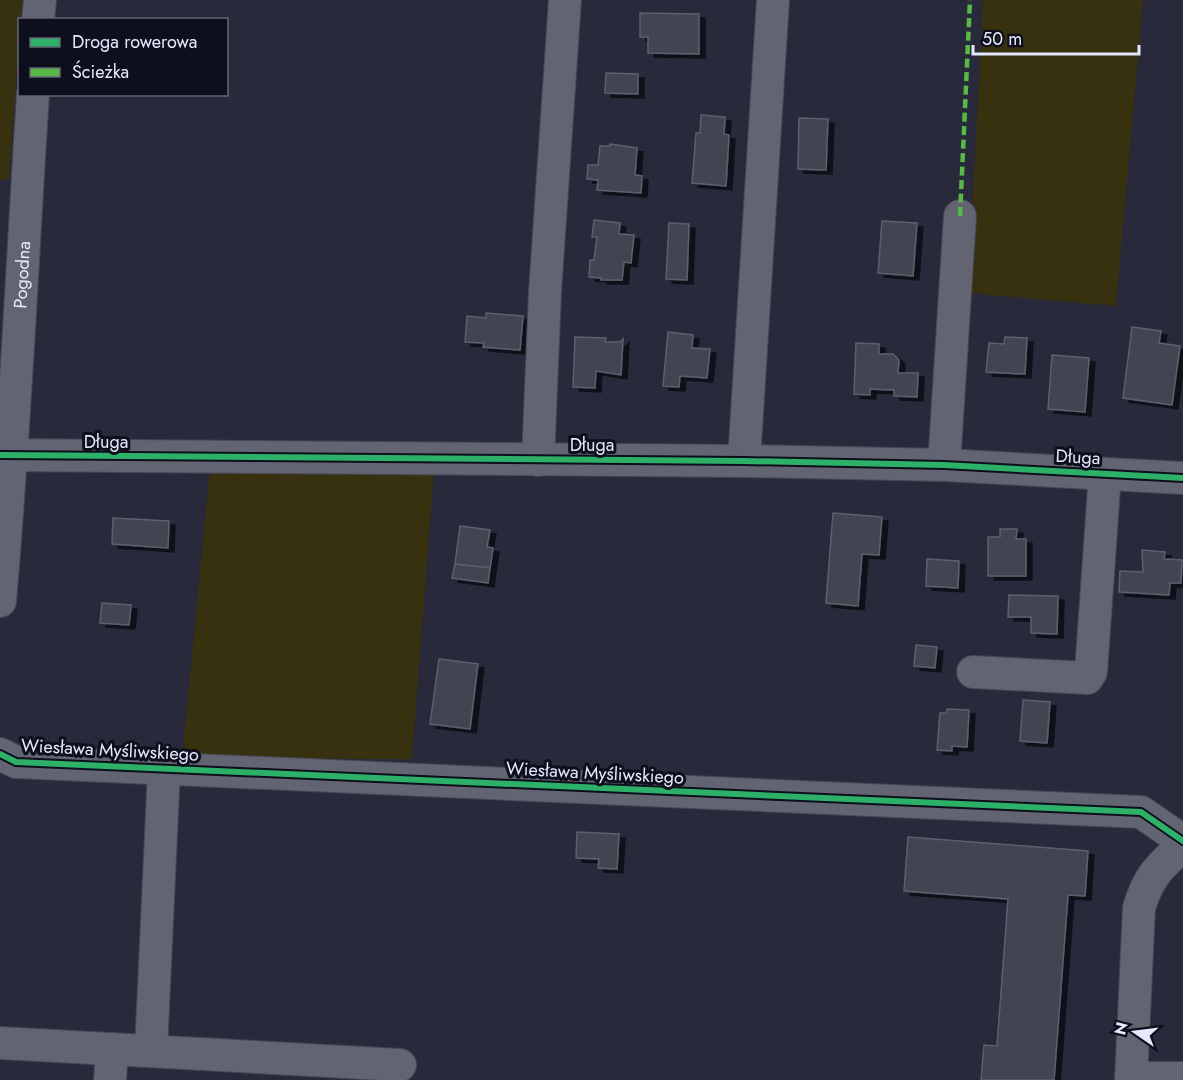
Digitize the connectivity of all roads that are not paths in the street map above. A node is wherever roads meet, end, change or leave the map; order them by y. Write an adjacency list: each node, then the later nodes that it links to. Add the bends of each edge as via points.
1 (40, 0): 4 (street)
2 (565, 0): 8 (street)
3 (773, 0): 9 (street)
4 (38, 18)
5 (33, 96): 7 (street, Pogodna)
6 (960, 216): 10 (street)
7 (6, 456): 8 (street, Długa); 13 (street)
8 (538, 460): 9 (street, Długa)
9 (744, 461): 10 (street, Długa)
10 (944, 465): 11 (street, Długa)
11 (1105, 474): 12 (street, Długa); 14 (street, via 1091,672 1087,678)
12 (1183, 478)
13 (0, 601)
14 (973, 672)
15 (0, 754): 16 (street, Wiesława Myśliwskiego, via 16,762)
16 (164, 769): 17 (street, Wiesława Myśliwskiego, via 1141,812); 21 (street, Wiesława Myśliwskiego)
17 (1183, 841)
18 (1183, 845): 24 (street, via 1154,871 1139,908)
19 (0, 1043): 20 (street)
20 (112, 1049): 21 (street); 25 (street)
21 (151, 1051): 22 (street)
22 (400, 1065)
23 (1183, 1078): 24 (street)
24 (1131, 1079)
25 (110, 1080)

